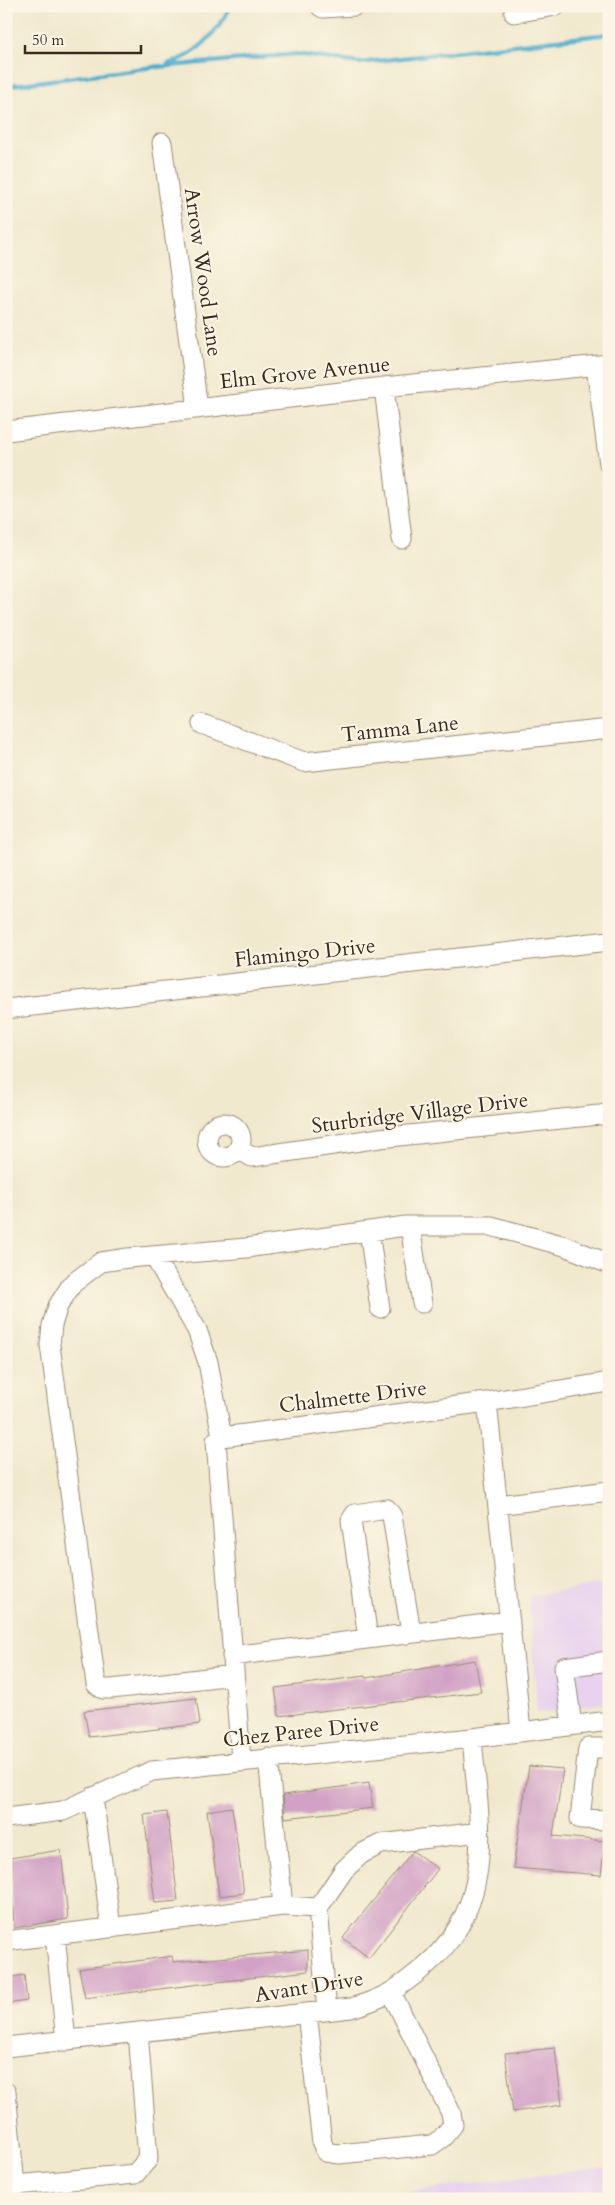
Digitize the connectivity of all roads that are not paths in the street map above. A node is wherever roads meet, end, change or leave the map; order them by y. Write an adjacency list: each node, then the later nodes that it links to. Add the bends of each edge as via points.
1 (320, 6): 2 (street)
2 (354, 6)
3 (556, 6): 4 (street)
4 (514, 13)
5 (162, 143): 8 (street, Arrow Wood Lane)
6 (602, 365): 7 (street, Elm Grove Avenue); 10 (street)
7 (384, 387): 8 (street, Elm Grove Avenue); 11 (street)
8 (198, 408): 9 (street, Elm Grove Avenue)
9 (6, 432)
10 (609, 464)
11 (402, 539)
12 (202, 724): 13 (street, Tamma Lane, via 304,762)
13 (609, 729)
14 (609, 941): 15 (street, Flamingo Drive)
15 (6, 1010)
16 (609, 1114): 17 (street, Sturbridge Village Drive, via 380,1138 252,1157)
17 (238, 1149)
18 (410, 1226): 19 (street); 21 (street, via 491,1226 565,1246); 22 (street)
19 (369, 1231): 20 (street, via 246,1248); 23 (street)
20 (154, 1256): 26 (street, via 197,1330 208,1362); 34 (street, via 110,1260 95,1266 72,1284 58,1306 52,1325 50,1345 96,1684 103,1689 111,1689)
21 (609, 1264)
22 (422, 1303)
23 (380, 1308)
24 (609, 1382): 25 (street, Chalmette Drive)
25 (487, 1402): 26 (street, Chalmette Drive); 28 (street)
26 (222, 1437): 32 (street, via 216,1441 216,1453)
27 (609, 1491): 28 (street)
28 (498, 1505): 29 (street)
29 (510, 1621): 30 (street); 37 (street)
30 (411, 1633): 31 (street); 31 (street, via 392,1516 387,1509 355,1514 351,1520)
31 (368, 1638): 32 (street)
32 (232, 1656): 34 (street)
33 (609, 1661): 36 (street, via 564,1667)
34 (234, 1675): 41 (street)
35 (609, 1721): 36 (street, Chez Paree Drive)
36 (572, 1725): 37 (street, Chez Paree Drive)
37 (521, 1731): 38 (street, Chez Paree Drive)
38 (472, 1738): 40 (street, Chez Paree Drive); 45 (street, Avant Drive)
39 (609, 1748): 44 (street, via 588,1748 580,1819)
40 (268, 1758): 41 (street, Chez Paree Drive); 46 (street)
41 (241, 1760): 42 (street, Chez Paree Drive, via 152,1771)
42 (93, 1797): 43 (street, Chez Paree Drive, via 63,1811); 48 (street)
43 (6, 1818)
44 (609, 1820)
45 (479, 1832): 47 (street, via 381,1844 361,1854 344,1870); 51 (street, Avant Drive, via 479,1870 473,1897 462,1922 431,1961)
46 (283, 1906): 47 (street); 48 (street)
47 (318, 1908): 52 (street)
48 (112, 1927): 49 (street)
49 (55, 1935): 50 (street); 55 (street)
50 (6, 1942)
51 (392, 1994): 52 (street, Avant Drive, via 350,2008); 53 (street, via 451,2113 453,2125 432,2145 339,2154 326,2152 322,2142)
52 (327, 2011): 53 (street, Avant Drive)
53 (307, 2013): 54 (street, Avant Drive)
54 (138, 2032): 55 (street, Avant Drive); 58 (street, via 148,2159 142,2167 135,2174)
55 (66, 2041): 56 (street, Avant Drive)
56 (6, 2048)
57 (6, 2092): 58 (street)
58 (10, 2186)

